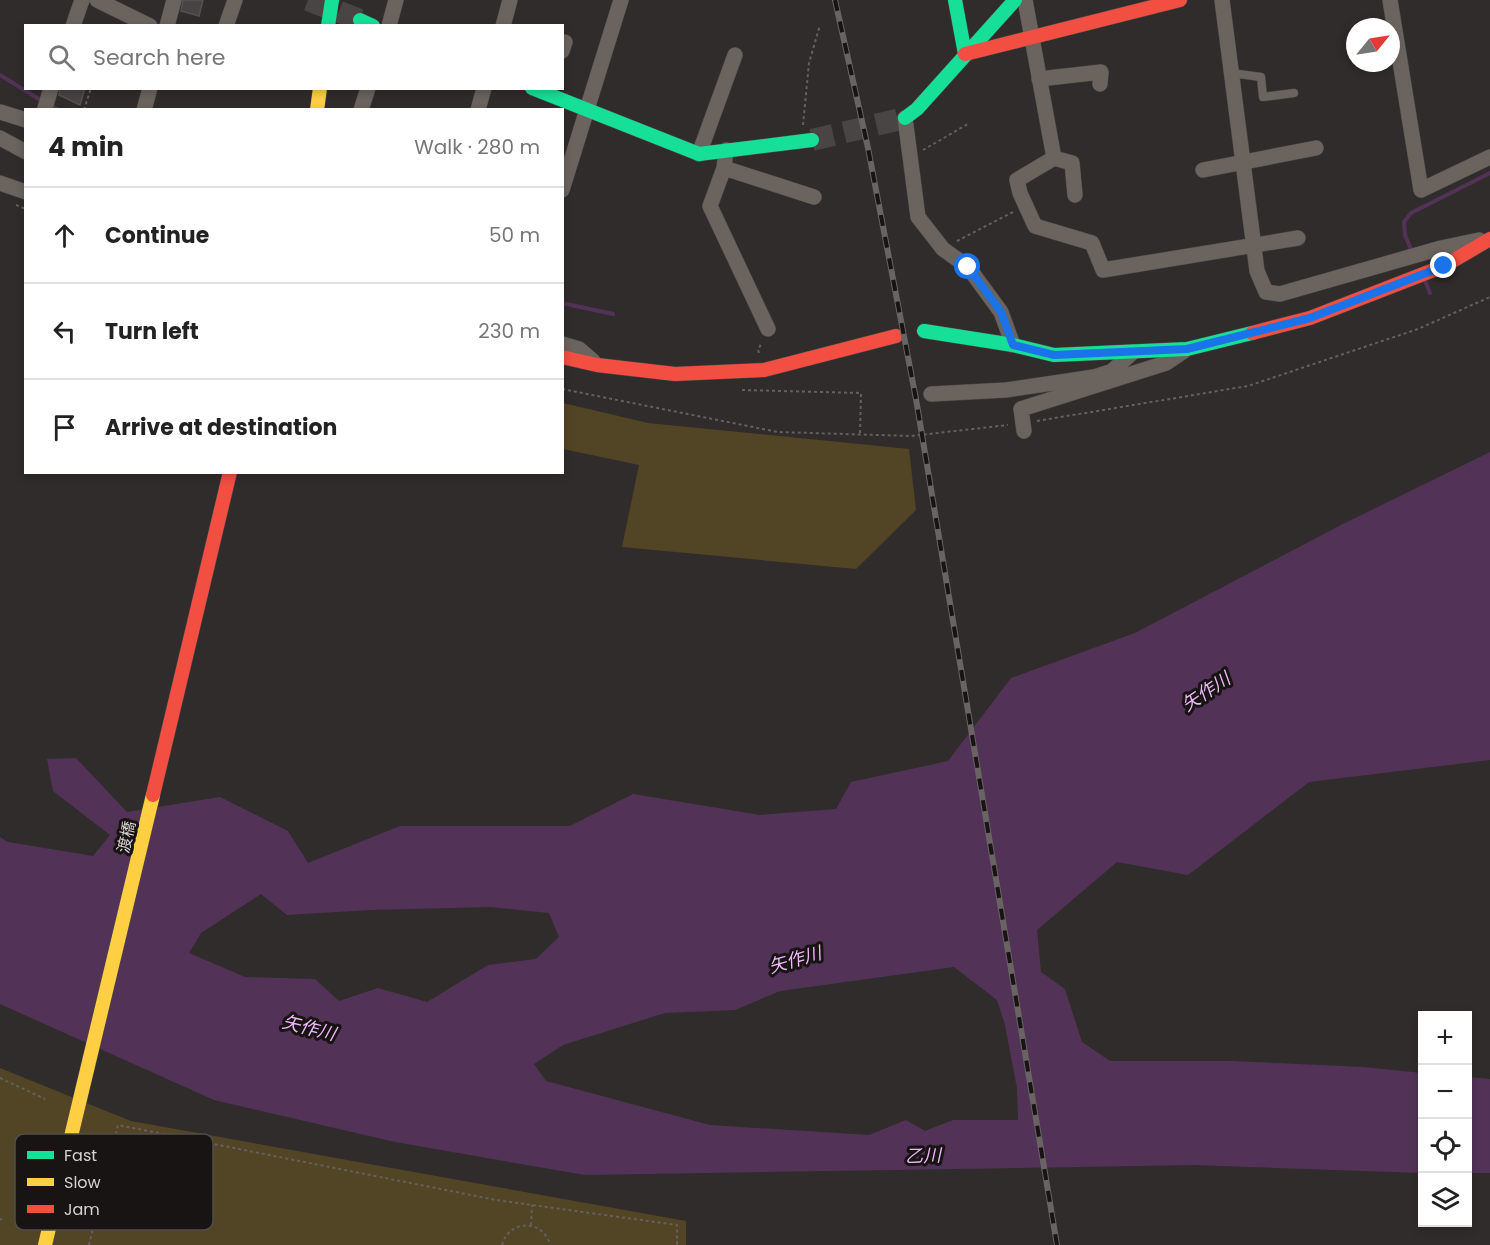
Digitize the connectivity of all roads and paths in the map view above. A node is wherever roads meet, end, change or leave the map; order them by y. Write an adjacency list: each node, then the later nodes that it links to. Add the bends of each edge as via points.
1 (82, 0): 16 (street)
2 (174, 0): 18 (street)
3 (235, 0): 19 (street)
4 (332, 0): 20 (street)
5 (396, 0): 22 (street)
6 (510, 0): 23 (street)
7 (621, 0): 45 (street)
8 (955, 0): 26 (street)
9 (1015, 0): 26 (street)
10 (1024, 0): 25 (street)
11 (1180, 0): 25 (street)
12 (1222, 0): 28 (street)
13 (1390, 0): 57 (street, via 1421,190)
14 (104, 1): 17 (street)
15 (360, 20): 21 (street)
16 (74, 24)
17 (146, 24)
18 (168, 24)
19 (227, 24)
20 (328, 24)
21 (369, 24)
22 (390, 24)
23 (504, 24)
24 (820, 25): 51 (path, via 809,63)
25 (1031, 37): 26 (street); 29 (street)
26 (965, 54): 47 (street, via 917,109)
27 (735, 55): 55 (street)
28 (1232, 73): 38 (lane, via 1261,77 1263,98); 59 (street)
29 (1039, 79): 30 (street, via 1101,72); 58 (street)
30 (1100, 84)
31 (50, 90): 39 (street)
32 (90, 90): 40 (path)
33 (149, 90): 41 (street)
34 (320, 90): 42 (street)
35 (367, 90): 43 (street)
36 (483, 90): 44 (street)
37 (553, 92): 45 (street)
38 (1294, 93)
39 (45, 108)
40 (85, 108)
41 (145, 108)
42 (317, 108)
43 (362, 108)
44 (479, 108)
45 (588, 110): 55 (street); 63 (street)
46 (0, 112): 48 (street)
47 (904, 118): 56 (street)
48 (24, 119)
49 (968, 124): 56 (path)
50 (0, 138): 54 (street)
51 (806, 140): 53 (street)
52 (1316, 148): 59 (street)
53 (726, 150): 55 (street); 60 (street)
54 (24, 151)
55 (699, 154)
56 (911, 157): 71 (street, via 918,217)
57 (1490, 157)
58 (1054, 158): 65 (street, via 1072,163); 67 (street, via 1017,180)
59 (1243, 163): 61 (street); 70 (street)
60 (724, 168): 66 (street); 72 (street, via 710,206)
61 (1203, 170)
62 (0, 183): 64 (street)
63 (564, 184)
64 (24, 191)
65 (1075, 195)
66 (814, 198)
67 (1026, 206): 70 (street, via 1035,226 1092,243 1103,270); 71 (path)
68 (1299, 238): 70 (street)
69 (1490, 238): 70 (street, via 1280,294 1266,292 1257,271); 77 (street, via 1444,266 1310,318)
70 (1254, 244)
71 (943, 249): 76 (street, via 968,267 1001,312)
72 (768, 329): 81 (path, via 758,350)
73 (924, 331): 76 (street)
74 (896, 336): 81 (street)
75 (564, 345): 80 (street, via 579,349)
76 (1013, 345): 78 (street, via 1054,355)
77 (1187, 349): 78 (street); 84 (street, via 1166,363 1021,409)
78 (1133, 352): 83 (street, via 1112,371 1094,377 1006,390)
79 (564, 357): 80 (street)
80 (597, 365): 81 (street, via 675,374)
81 (769, 369)
82 (743, 390): 85 (path, via 861,393)
83 (931, 394)
84 (1024, 431)
85 (860, 434)
86 (230, 474): 89 (street, 渡橋, bridge)
87 (0, 1078): 88 (path)
88 (45, 1099)
89 (72, 1134)
90 (116, 1134): 91 (path, via 118,1125)
91 (163, 1134)
92 (213, 1144): 93 (path)
93 (532, 1205): 94 (path); 101 (path, via 678,1225)
94 (531, 1225): 99 (path, via 511,1230); 100 (path, via 543,1231)
95 (49, 1230): 97 (street, 渡橋, bridge)
96 (93, 1230): 98 (path)
97 (45, 1245)
98 (89, 1245)
99 (502, 1245)
100 (550, 1245)
101 (676, 1245)

